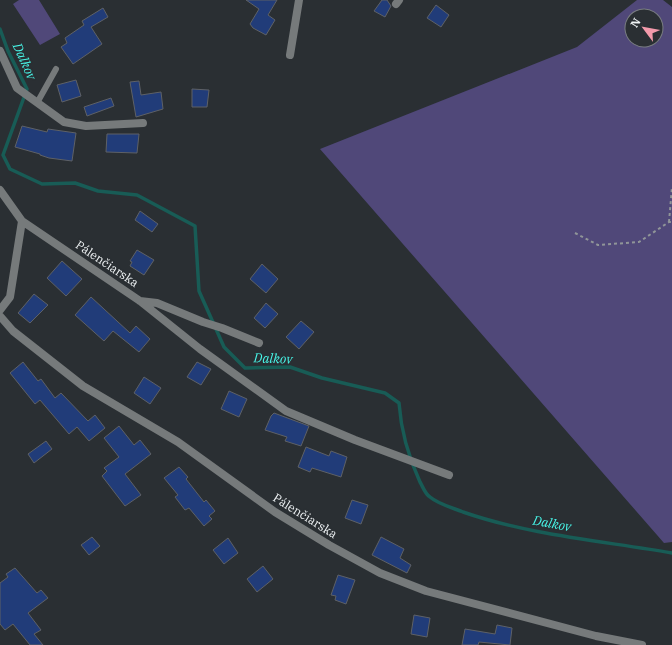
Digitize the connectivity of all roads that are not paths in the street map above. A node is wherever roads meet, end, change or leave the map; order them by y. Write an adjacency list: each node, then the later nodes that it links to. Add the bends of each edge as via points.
1 (298, 0): 3 (street)
2 (0, 51): 5 (street, via 19,90)
3 (290, 55)
4 (56, 69): 5 (lane)
5 (34, 100): 6 (street, via 64,122 86,126)
6 (143, 123)
7 (0, 190): 8 (street, Pálenčiarska)
8 (22, 221): 9 (street, Pálenčiarska); 10 (street, via 10,297)
9 (140, 301): 12 (street, via 156,303); 13 (street, Pálenčiarska, via 200,349 286,411)
10 (0, 310)
11 (0, 316): 14 (street, Pálenčiarska, via 13,331 83,386 178,442 274,512 380,573 426,591 596,636)
12 (259, 342)
13 (449, 475)
14 (642, 645)

